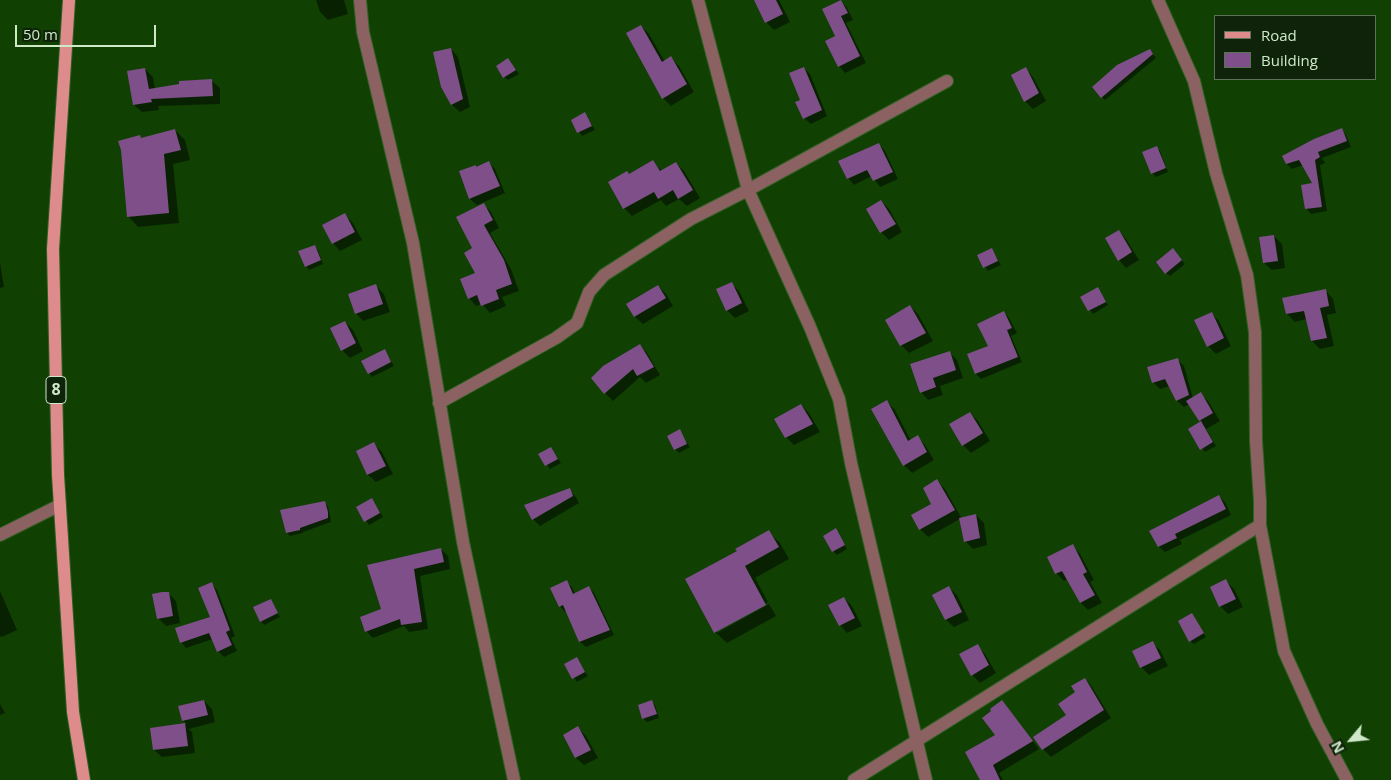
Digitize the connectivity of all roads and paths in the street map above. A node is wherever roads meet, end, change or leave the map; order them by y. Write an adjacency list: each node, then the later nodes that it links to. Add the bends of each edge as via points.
1 (69, 0): 8 (main road, 8, via 54,248)
2 (360, 0): 7 (street, via 363,32 413,243)
3 (698, 0): 6 (street)
4 (1158, 0): 9 (street, via 1194,81 1216,172 1247,275 1255,332)
5 (947, 81): 6 (street)
6 (748, 190): 7 (street, via 691,219 604,275 589,292 577,323 556,338); 11 (street, via 839,399)
7 (439, 403): 13 (street, via 463,542)
8 (60, 505): 10 (street); 12 (main road, 8, via 73,712)
9 (1260, 525): 11 (street); 16 (street, via 1284,651)
10 (0, 535)
11 (916, 740): 14 (street); 15 (street)
12 (84, 780)
13 (514, 780)
14 (854, 780)
15 (926, 780)
16 (1347, 780)

